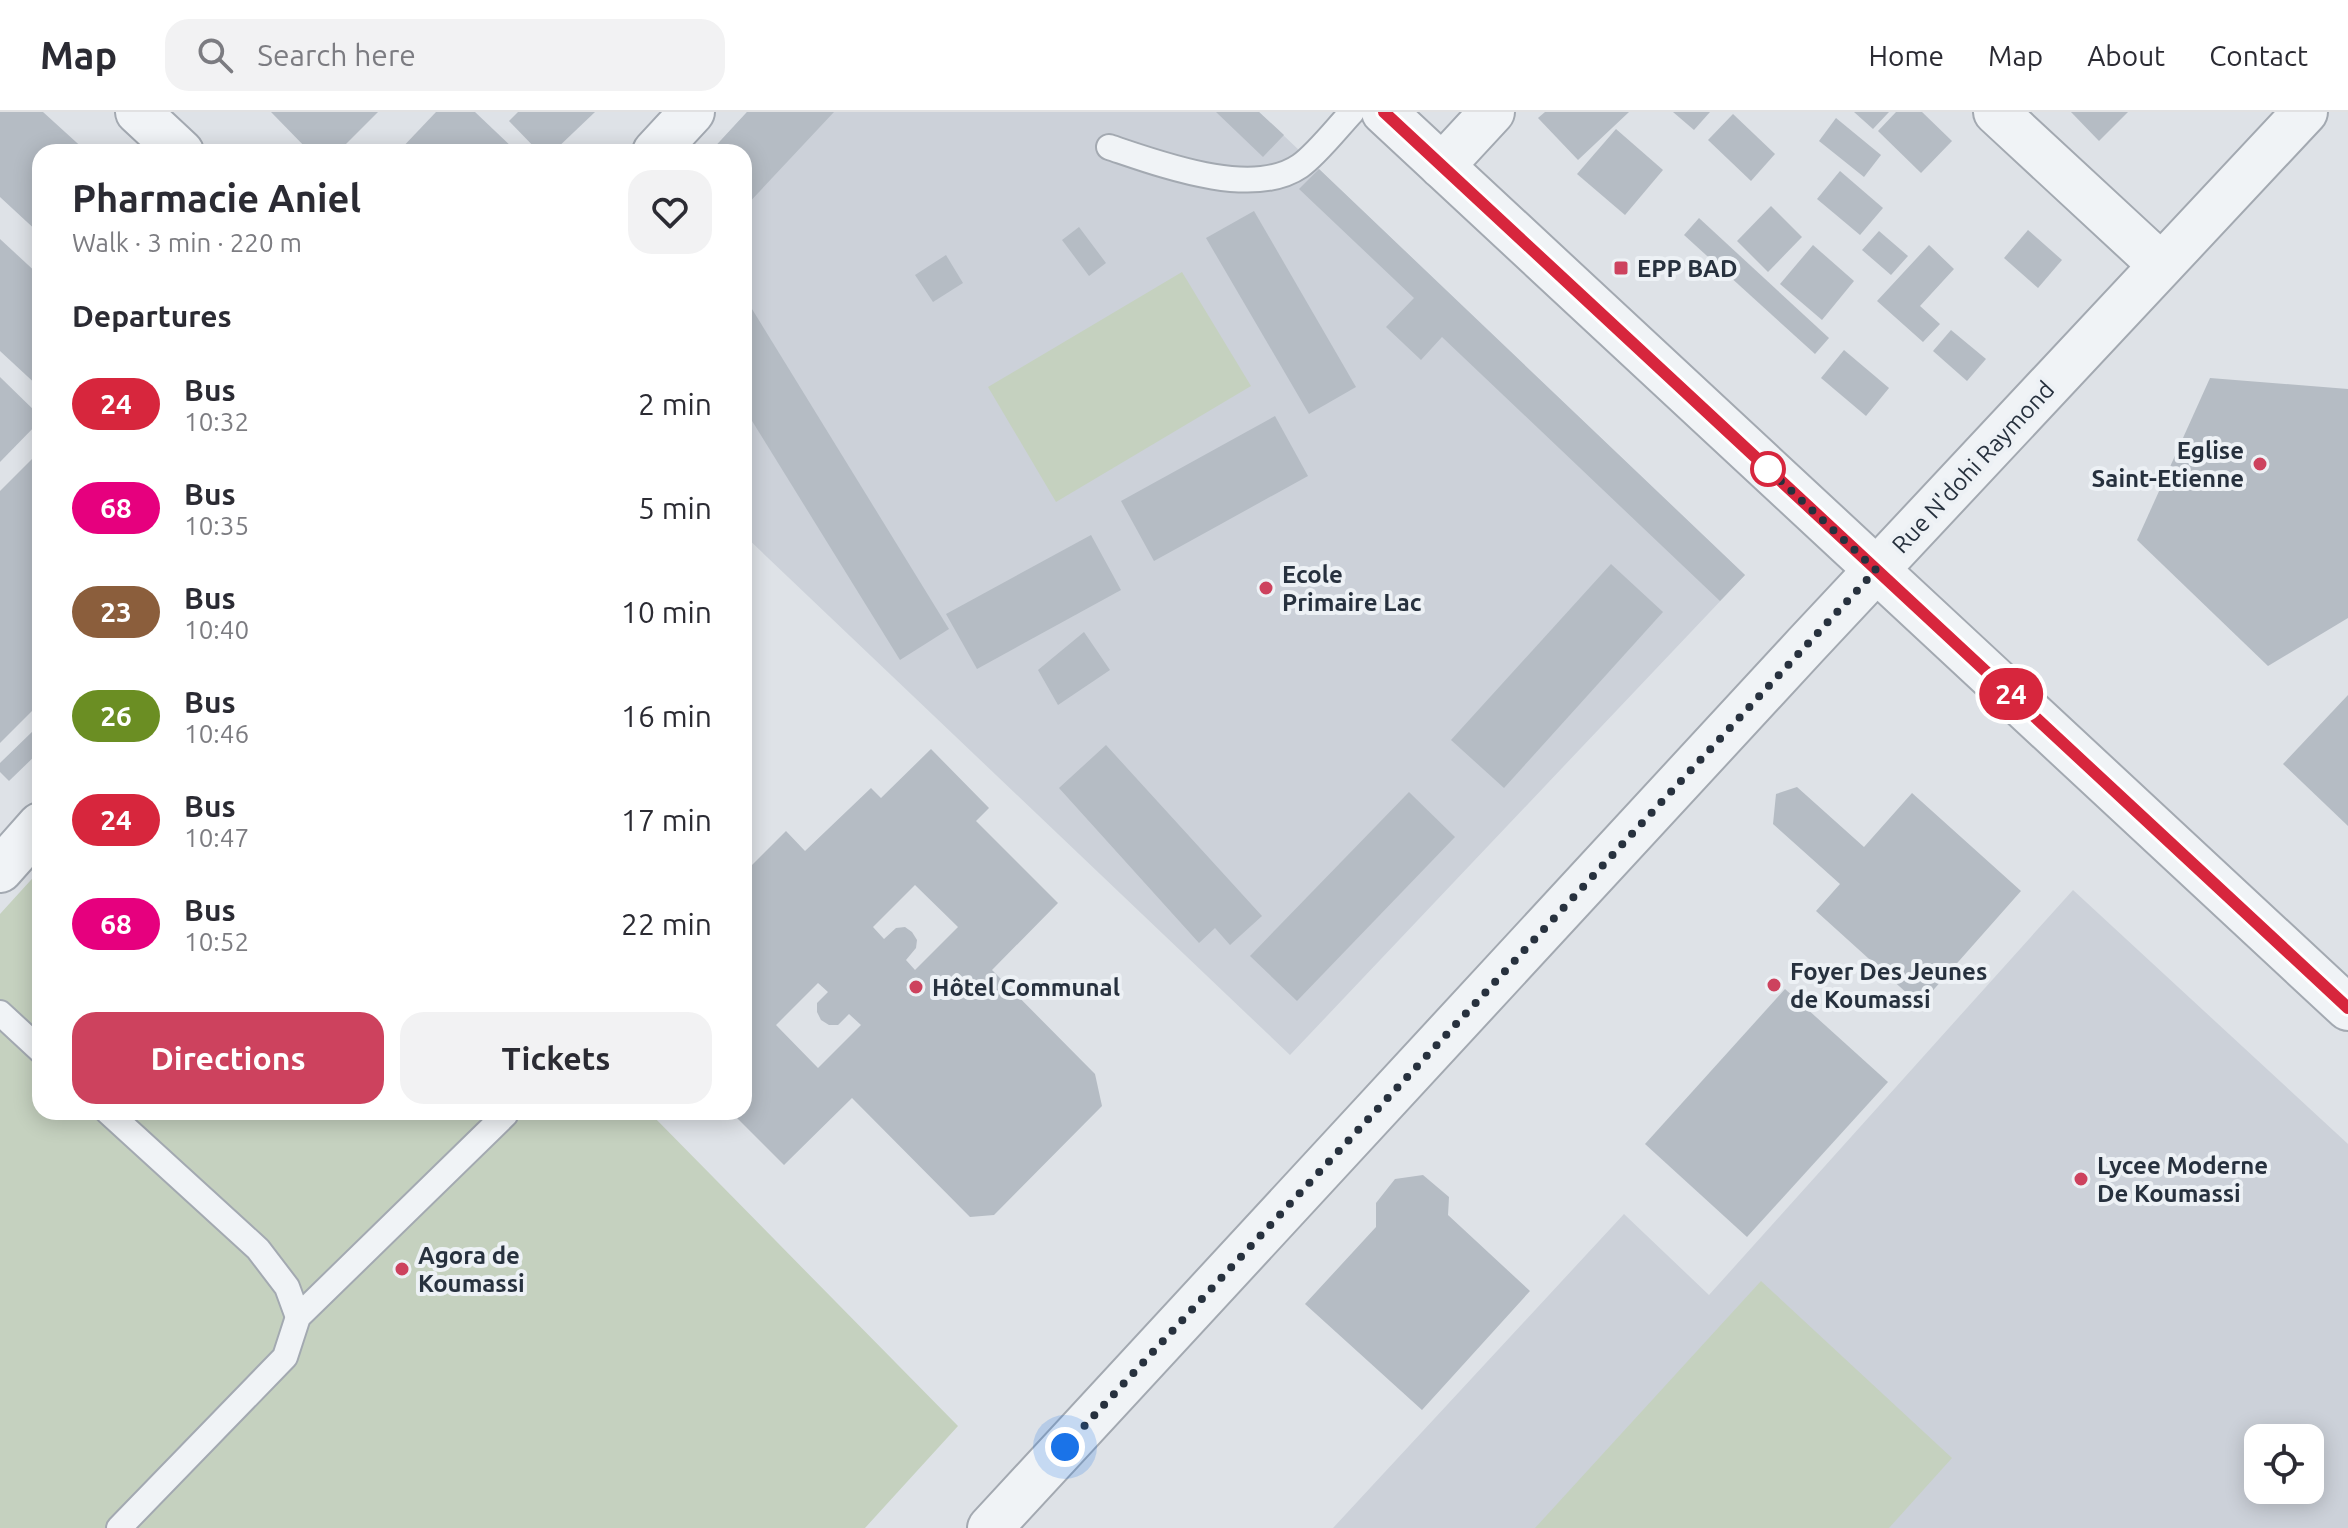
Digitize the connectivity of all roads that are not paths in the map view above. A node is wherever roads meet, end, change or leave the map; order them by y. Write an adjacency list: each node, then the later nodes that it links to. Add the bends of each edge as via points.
1 (138, 112): 8 (street)
2 (692, 112): 9 (street)
3 (1352, 112): 10 (lane, via 1300,166 1263,181 1184,171)
4 (1384, 112): 11 (street)
5 (1492, 112): 11 (street)
6 (1996, 112): 12 (street)
7 (2305, 112): 12 (street, Rue N'dohi Raymond)
8 (172, 144)
9 (662, 144)
10 (1109, 147)
11 (1442, 166): 13 (street)
12 (2161, 265): 13 (street, Rue N'dohi Raymond)
13 (1876, 570): 16 (street); 23 (street, Rue N'dohi Raymond)
14 (32, 834): 15 (street)
15 (0, 870)
16 (2348, 1008)
17 (0, 1013): 18 (lane)
18 (32, 1043)
19 (117, 1120): 21 (lane, via 258,1249 287,1287)
20 (500, 1120): 21 (lane)
21 (298, 1317): 22 (lane, via 285,1357)
22 (119, 1528)
23 (990, 1528)

